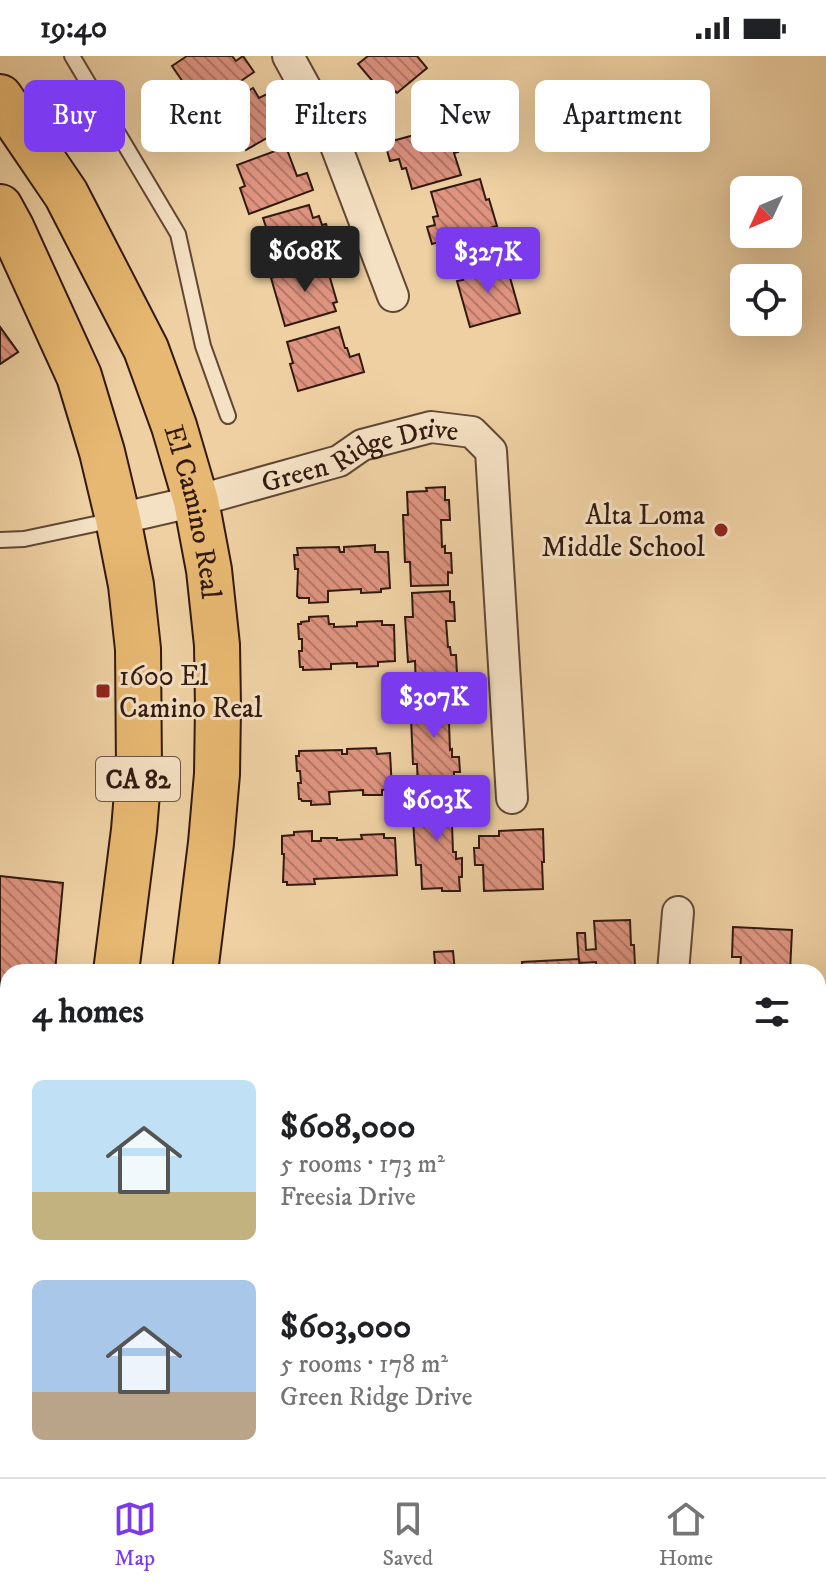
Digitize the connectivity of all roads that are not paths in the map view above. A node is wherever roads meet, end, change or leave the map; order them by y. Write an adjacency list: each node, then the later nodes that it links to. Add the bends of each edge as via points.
1 (72, 56): 6 (lane, via 178,234 203,346)
2 (288, 56): 5 (street, via 333,138)
3 (0, 97): 7 (main road, El Camino Real / CA 82, via 66,194 146,349)
4 (0, 207): 8 (main road, CA 82, via 74,361)
5 (393, 296)
6 (228, 416)
7 (196, 501): 8 (street, Green Ridge Drive); 10 (street, Green Ridge Drive, via 339,461 362,445 431,427 472,432 491,451); 13 (main road, El Camino Real / CA 82, via 217,645 218,708 217,774)
8 (118, 519): 9 (lane); 12 (main road, CA 82, via 138,649 139,769)
9 (0, 540)
10 (512, 798)
11 (678, 912): 14 (street)
12 (117, 964)
13 (196, 964)
14 (674, 964)

